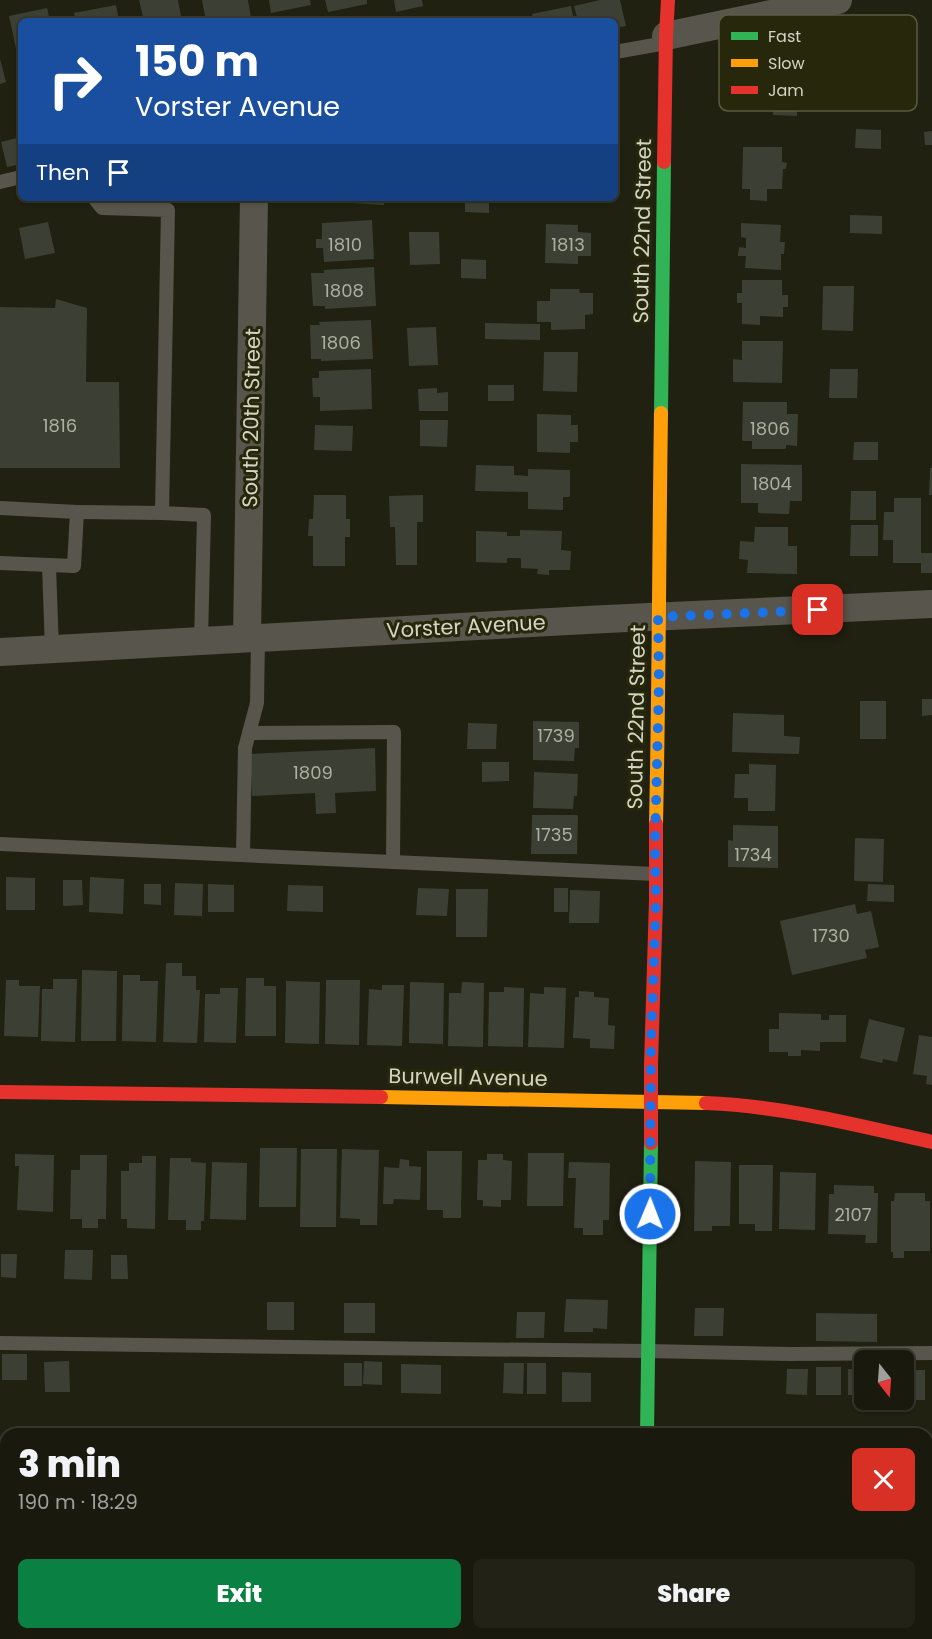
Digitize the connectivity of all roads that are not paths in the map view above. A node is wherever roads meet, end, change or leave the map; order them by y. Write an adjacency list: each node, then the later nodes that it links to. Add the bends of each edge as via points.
1 (668, 0): 5 (main road, South 22nd Street)
2 (838, 0): 3 (street)
3 (772, 15)
4 (719, 27): 5 (street)
5 (666, 39): 6 (lane); 17 (main road, South 22nd Street)
6 (618, 51)
7 (18, 178): 8 (lane)
8 (0, 182)
9 (96, 201): 13 (lane, via 102,208 168,210)
10 (254, 201): 18 (street, South 20th Street)
11 (0, 508): 12 (lane)
12 (77, 512): 13 (lane); 15 (lane, via 74,566)
13 (162, 513): 19 (lane, via 204,514)
14 (0, 563): 15 (lane)
15 (49, 566): 20 (lane)
16 (932, 604): 17 (street, Vorster Avenue)
17 (658, 617): 18 (street, Vorster Avenue); 26 (main road, South 22nd Street)
18 (252, 638): 19 (street, Vorster Avenue); 22 (lane, via 257,703)
19 (201, 641): 20 (street, Vorster Avenue)
20 (52, 649): 21 (street, Vorster Avenue)
21 (0, 652)
22 (249, 733): 24 (lane, via 245,748); 25 (lane, via 394,732)
23 (0, 844): 24 (lane)
24 (243, 855): 25 (lane)
25 (393, 862): 26 (lane)
26 (655, 874): 28 (main road, South 22nd Street)
27 (0, 1092): 28 (main road, Burwell Avenue)
28 (652, 1101): 29 (main road, Burwell Avenue, via 737,1104 798,1112); 31 (main road, South 22nd Street)
29 (932, 1142)
30 (0, 1343): 31 (lane)
31 (648, 1351): 32 (lane); 33 (main road, South 22nd Street)
32 (932, 1353)
33 (647, 1428)

